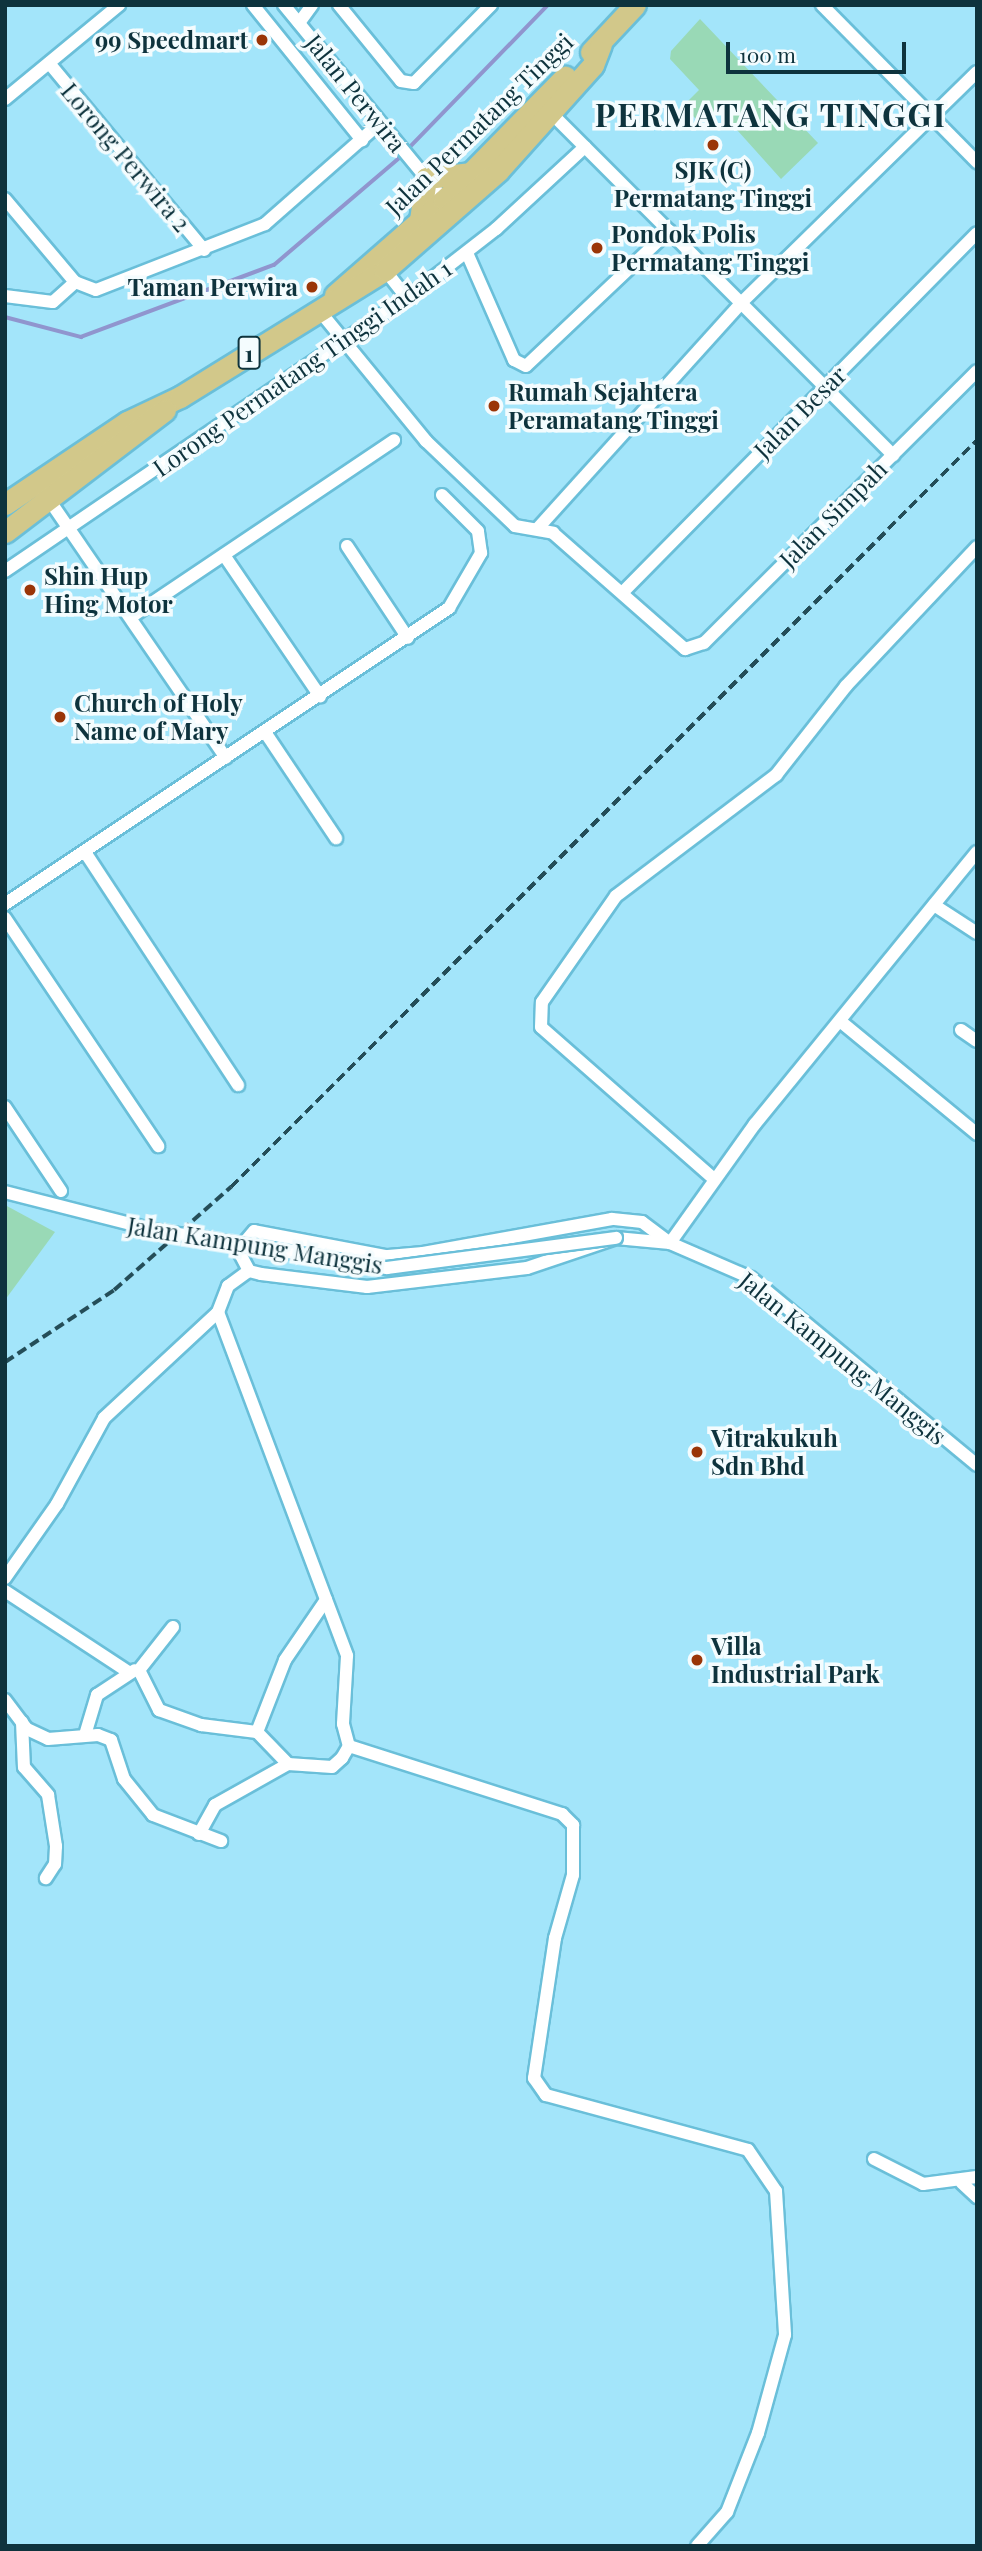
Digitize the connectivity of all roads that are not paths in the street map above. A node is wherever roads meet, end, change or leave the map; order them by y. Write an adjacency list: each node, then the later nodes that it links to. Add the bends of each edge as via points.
1 (119, 5): 11 (street)
2 (253, 5): 17 (street)
3 (284, 5): 9 (street, Jalan Perwira)
4 (312, 5): 9 (street)
5 (339, 5): 6 (street, via 401,81 414,83)
6 (491, 5)
7 (635, 5): 10 (highway, Jalan Permatang Tinggi / 1)
8 (822, 5): 15 (street)
9 (299, 23): 16 (street, Jalan Perwira)
10 (601, 44): 14 (highway, Jalan Permatang Tinggi / 1, via 593,65); 21 (highway, Jalan Permatang Tinggi / 1)
11 (49, 63): 13 (street); 27 (street, Lorong Perwira 2)
12 (977, 72): 15 (street)
13 (5, 99)
14 (551, 113): 18 (street); 23 (highway, Jalan Permatang Tinggi / 1)
15 (931, 116): 19 (street); 33 (street)
16 (380, 123): 17 (street); 20 (street, Jalan Perwira)
17 (362, 140): 27 (street, via 265,224)
18 (585, 147): 25 (street); 28 (street, Lorong Permatang Tinggi Indah 1)
19 (977, 162)
20 (421, 172): 21 (highway); 23 (street, Jalan Perwira); 24 (highway, via 427,206)
21 (472, 173): 23 (highway, Jalan Permatang Tinggi / 1)
22 (5, 199): 30 (street)
23 (450, 206): 24 (highway, Jalan Permatang Tinggi / 1); 29 (highway, Jalan Permatang Tinggi / 1)
24 (419, 222): 34 (highway, Jalan Permatang Tinggi / 1)
25 (669, 231): 28 (street, via 526,366 514,360); 33 (street)
26 (977, 233): 37 (street, Jalan Besar)
27 (204, 250): 30 (street, via 109,288 88,290)
28 (467, 253): 32 (street, Lorong Permatang Tinggi Indah 1)
29 (385, 270): 32 (street); 34 (highway, Jalan Permatang Tinggi / 1)
30 (75, 282): 31 (street, via 53,302)
31 (5, 296)
32 (407, 298): 35 (street, Lorong Permatang Tinggi Indah 1)
33 (741, 303): 37 (street); 45 (street)
34 (325, 304): 35 (street); 38 (highway, Jalan Permatang Tinggi / 1)
35 (344, 341): 44 (street, Lorong Permatang Tinggi Indah 1); 45 (street, via 426,441 515,526)
36 (977, 371): 40 (street, Jalan Simpah)
37 (825, 387): 40 (street); 51 (street, Jalan Besar)
38 (180, 397): 42 (highway, Jalan Permatang Tinggi / 1, via 127,422); 43 (highway, Jalan Permatang Tinggi / 1)
39 (394, 440): 49 (street)
40 (892, 455): 51 (street, Jalan Simpah, via 704,643 685,649)
41 (442, 495): 53 (street, via 478,531 481,553 449,608)
42 (13, 499): 43 (highway, via 37,493)
43 (50, 501): 44 (street); 46 (highway, Jalan Permatang Tinggi / 1)
44 (69, 528): 50 (street, Lorong Permatang Tinggi Indah 1); 52 (street)
45 (538, 528): 51 (street, via 553,533)
46 (5, 532)
47 (347, 545): 53 (street)
48 (977, 547): 71 (street, via 846,687 776,775 616,896 542,1002 541,1027)
49 (223, 555): 52 (street); 54 (street)
50 (5, 571)
51 (623, 592)
52 (131, 617): 56 (street)
53 (408, 638): 54 (street)
54 (320, 696): 55 (street)
55 (265, 733): 56 (street); 57 (street)
56 (226, 758): 58 (street)
57 (336, 838)
58 (85, 852): 60 (street); 67 (street)
59 (977, 852): 61 (street)
60 (5, 904)
61 (934, 905): 63 (street); 64 (street)
62 (5, 918): 70 (street)
63 (977, 933)
64 (840, 1021): 69 (street); 71 (street)
65 (961, 1030): 66 (street)
66 (977, 1041)
67 (239, 1086)
68 (5, 1107): 72 (street)
69 (977, 1134)
70 (158, 1146)
71 (714, 1178): 75 (street)
72 (61, 1191)
73 (5, 1192): 74 (street, Jalan Kampung Manggis, bridge, via 154,1230 387,1268)
74 (617, 1238): 75 (street, Jalan Kampung Manggis); 76 (street, via 527,1268 405,1285 367,1287)
75 (670, 1243): 76 (street, via 642,1222 612,1219 385,1256 254,1231 238,1250); 78 (street, Jalan Kampung Manggis, via 751,1278)
76 (249, 1270): 77 (street, via 228,1286)
77 (218, 1312): 79 (street, via 104,1418 57,1504); 81 (street)
78 (977, 1465)
79 (5, 1578)
80 (5, 1591): 83 (street)
81 (326, 1600): 86 (street, via 285,1660); 88 (street, via 347,1656 343,1724)
82 (173, 1627): 83 (street)
83 (135, 1670): 86 (street, via 159,1710); 87 (street, via 97,1695)
84 (5, 1700): 85 (street)
85 (22, 1722): 87 (street, via 56,1741); 92 (street, via 23,1767 48,1795 56,1846 55,1864)
86 (257, 1732): 89 (street)
87 (85, 1735): 90 (street, via 111,1740 124,1779 153,1815)
88 (349, 1746): 89 (street, via 332,1767); 97 (street, via 562,1814 573,1825 573,1875 553,1951 534,2078 546,2095 748,2150 776,2191 782,2348 727,2512)
89 (288, 1764): 90 (street, via 215,1805)
90 (199, 1834): 91 (street)
91 (221, 1841)
92 (46, 1878)
93 (874, 2159): 95 (street, via 923,2184)
94 (977, 2177): 95 (street)
95 (962, 2183): 96 (street)
96 (977, 2197)
97 (697, 2546)

